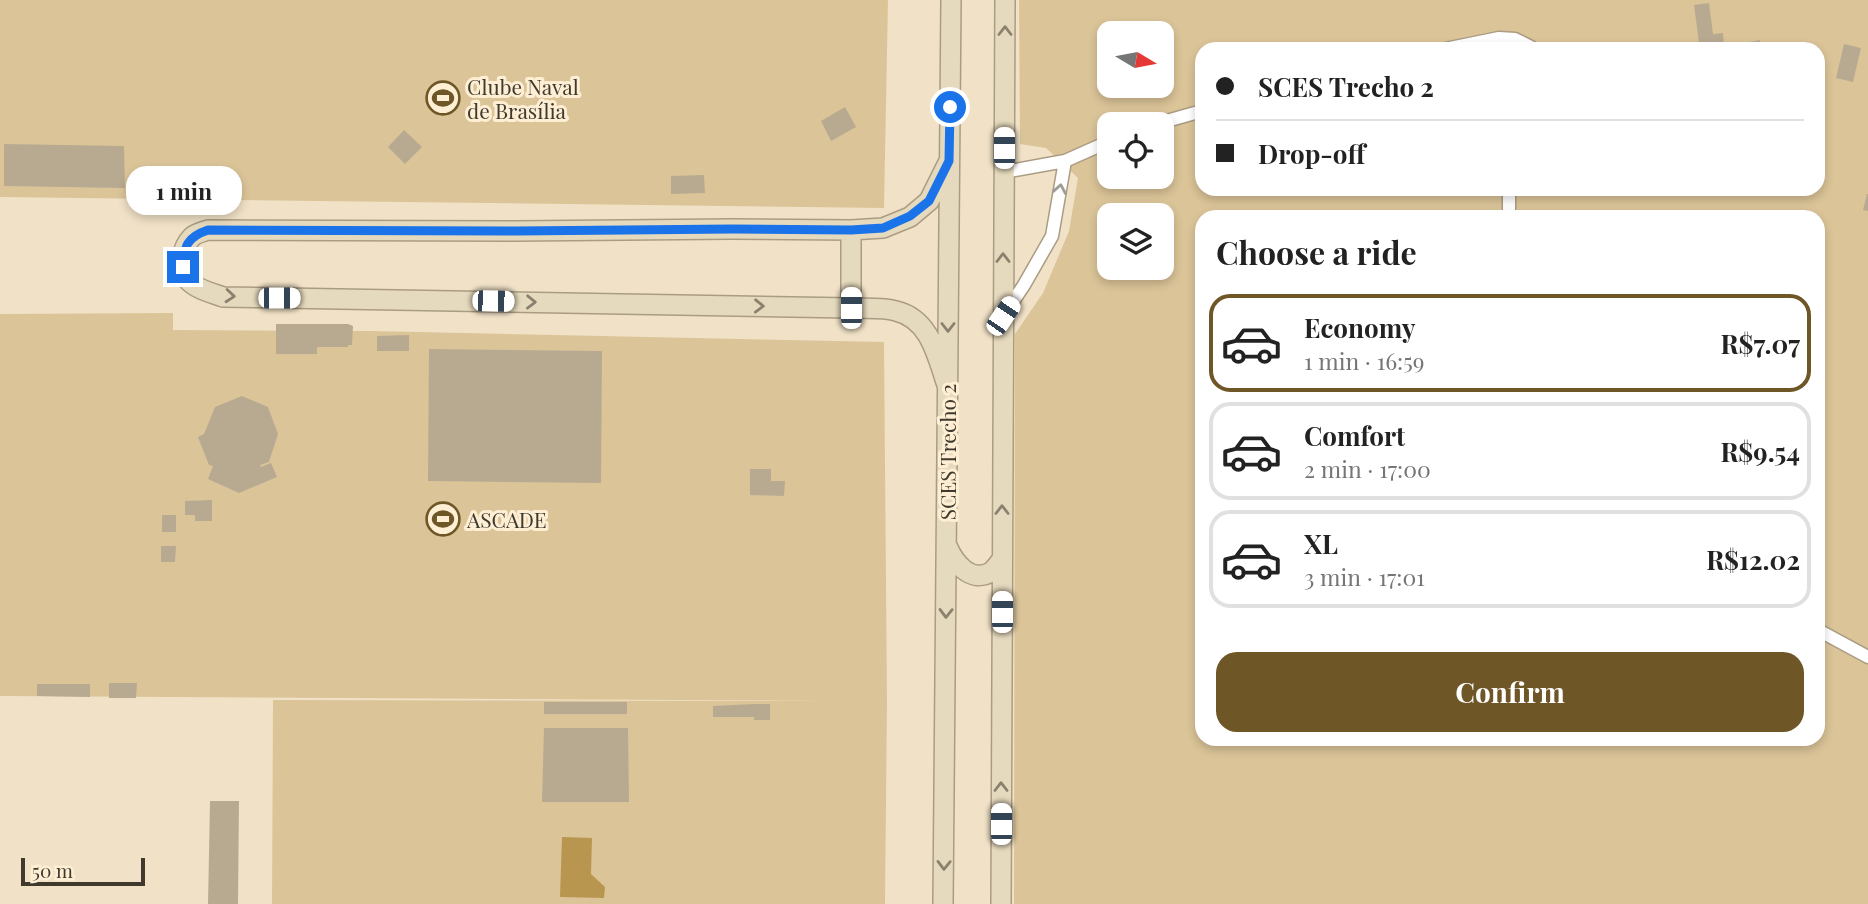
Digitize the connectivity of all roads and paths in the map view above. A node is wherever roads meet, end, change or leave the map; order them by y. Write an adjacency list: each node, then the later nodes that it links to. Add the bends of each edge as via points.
1 (951, 0): 8 (main road, SCES Trecho 2)
2 (1005, 0): 10 (main road, one-way to 2)
3 (1479, 42): 4 (street, via 1499,38)
4 (1521, 42)
5 (1195, 113): 6 (street)
6 (1174, 119)
7 (1097, 147): 9 (street)
8 (949, 161): 11 (main road, via 929,201 910,216 883,228); 14 (main road, SCES Trecho 2, one-way to 14)
9 (1065, 161): 10 (street); 13 (street, one-way to 9, via 1052,236)
10 (1004, 172): 13 (main road, one-way to 10)
11 (851, 230): 12 (main road); 12 (main road, one-way to 12, via 208,230 194,235 184,251 183,267 187,279 223,297)
12 (851, 308): 14 (main road, via 896,310 919,321 929,335)
13 (1003, 316): 16 (main road, one-way to 13)
14 (947, 386): 15 (main road, SCES Trecho 2)
15 (946, 545): 16 (main road, via 961,569 970,574 992,571); 19 (main road, SCES Trecho 2, one-way to 19)
16 (1002, 559): 20 (main road, one-way to 16)
17 (1825, 634): 18 (street)
18 (1868, 657)
19 (943, 904)
20 (1001, 904)

